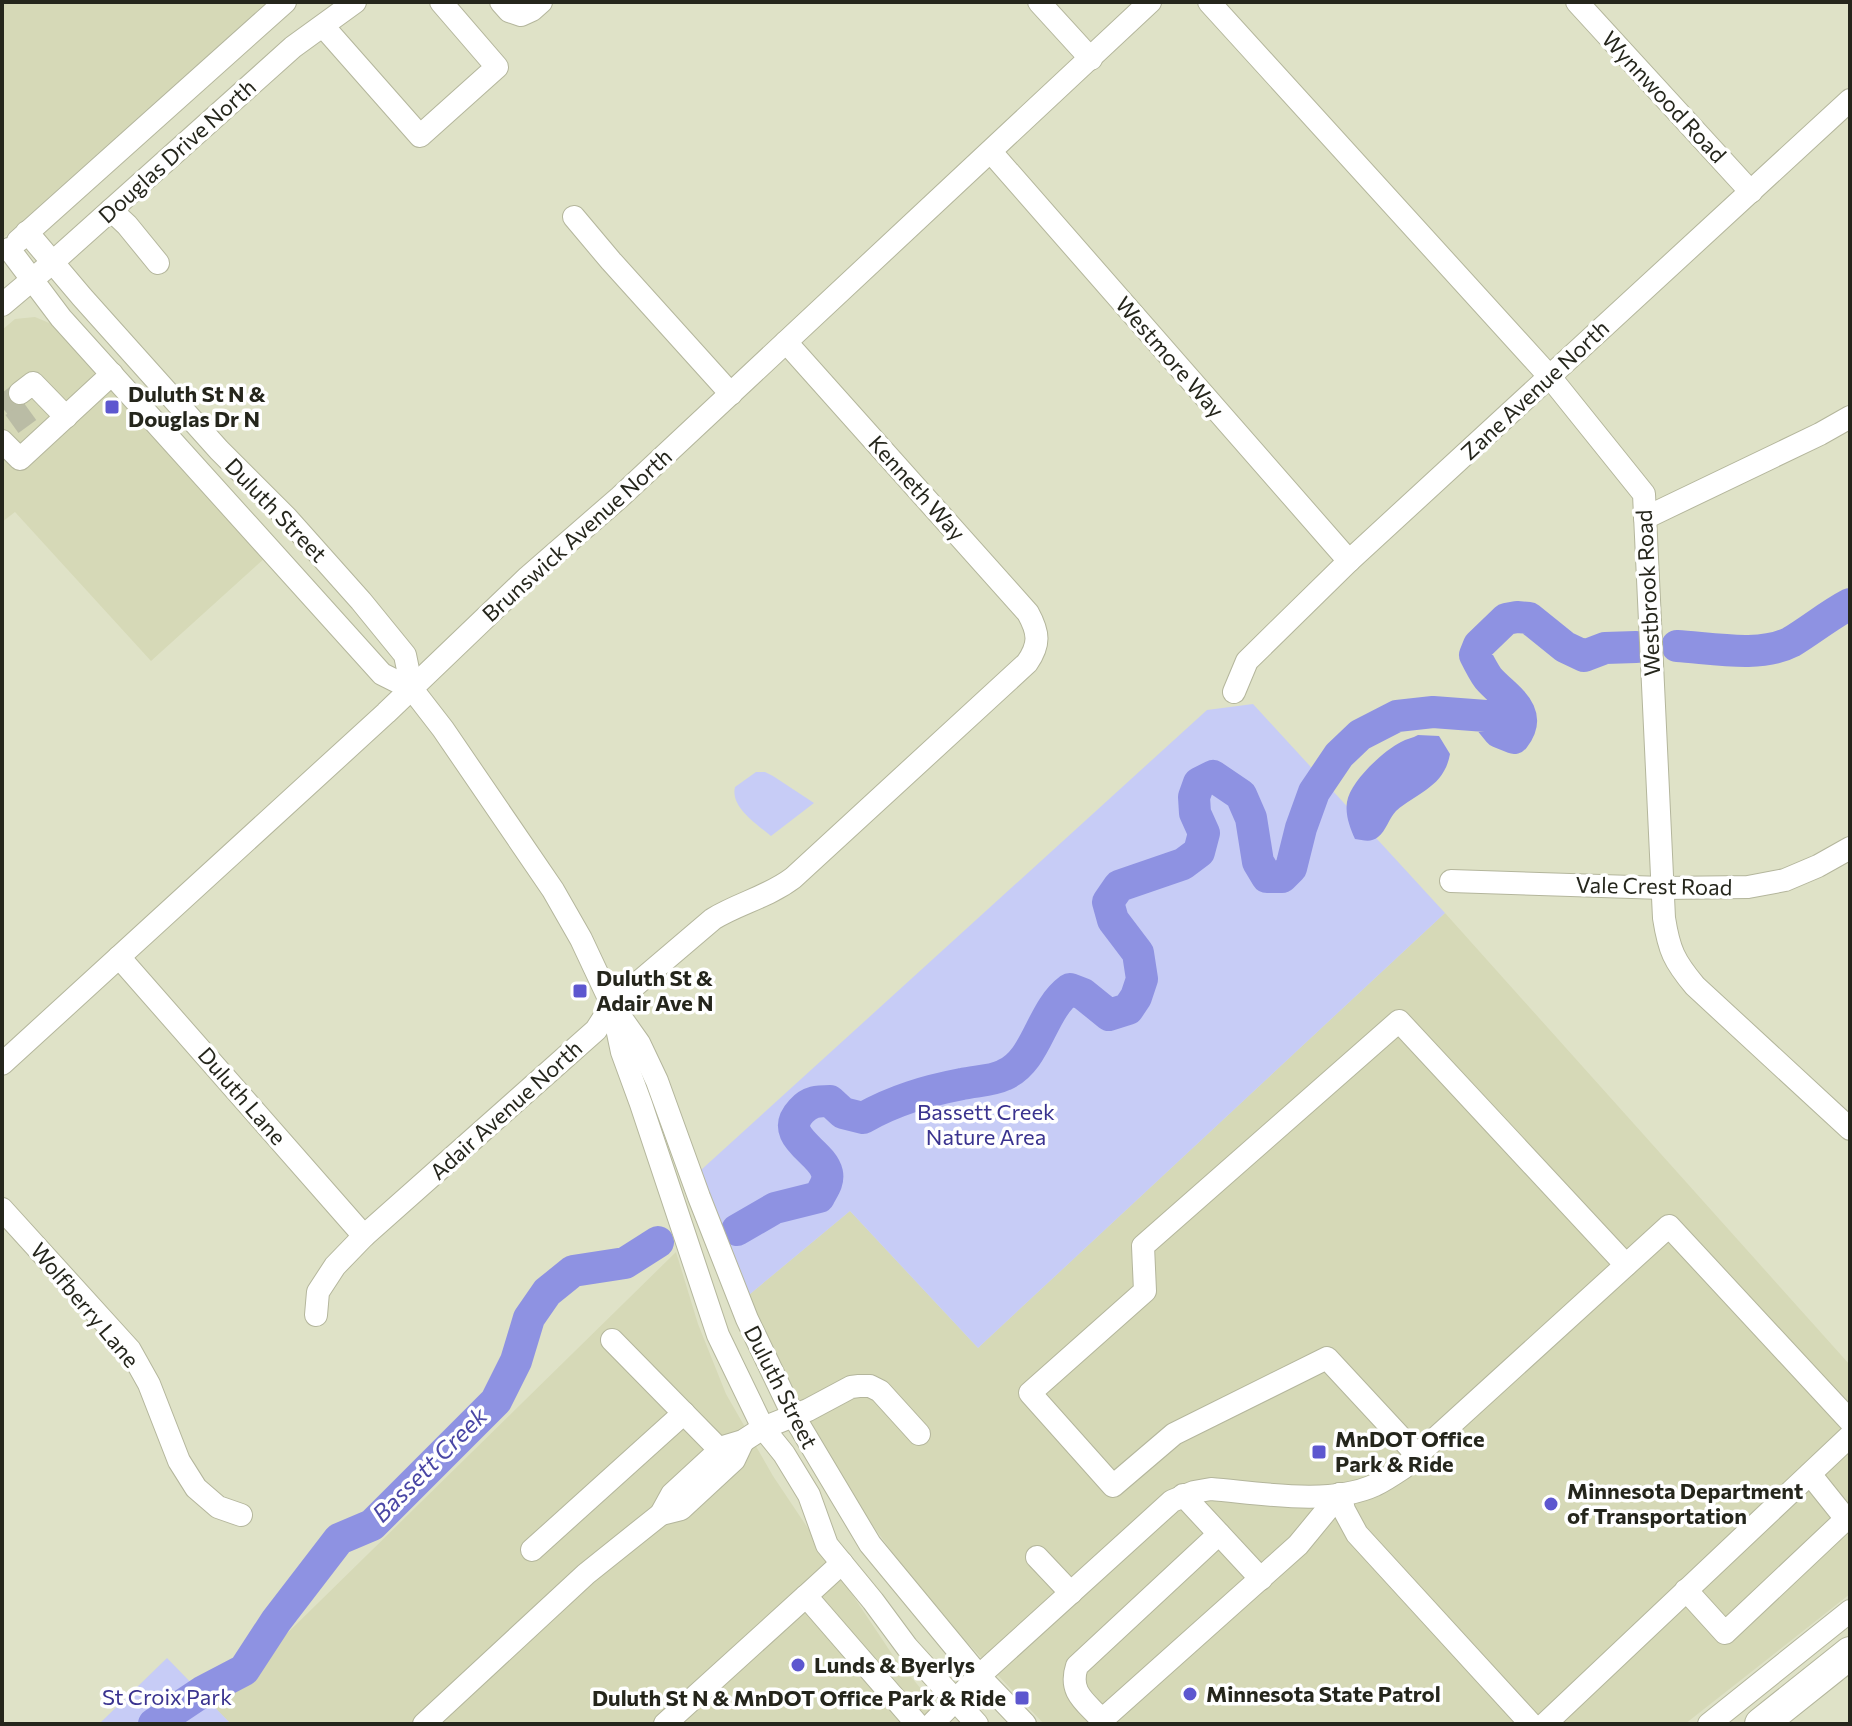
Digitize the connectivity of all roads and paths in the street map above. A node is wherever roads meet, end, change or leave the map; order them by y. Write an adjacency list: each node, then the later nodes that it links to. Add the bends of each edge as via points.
1 (285, 2): 17 (street, Douglas Drive North)
2 (355, 2): 10 (street, Douglas Drive North)
3 (441, 2): 10 (street, via 497,67 420,136)
4 (501, 2): 5 (street, via 521,15)
5 (541, 2)
6 (1039, 2): 11 (street)
7 (1150, 2): 11 (street, Brunswick Avenue North)
8 (1209, 2): 25 (street, Westbrook Road)
9 (1577, 2): 14 (street, Wynnwood Road)
10 (323, 26): 15 (street, Douglas Drive North)
11 (1091, 59): 13 (street, Brunswick Avenue North)
12 (1850, 100): 14 (street, Zane Avenue North)
13 (991, 152): 23 (street, Brunswick Avenue North); 32 (street, Westmore Way)
14 (1751, 192): 25 (street, Zane Avenue North)
15 (111, 210): 19 (street, Douglas Drive North); 20 (street)
16 (574, 217): 26 (street)
17 (27, 232): 18 (street, Douglas Drive North); 19 (street, Duluth Street)
18 (5, 252): 21 (street, Duluth Street)
19 (53, 262): 21 (street, Douglas Drive North); 34 (street, Duluth Street, via 361,601 405,655)
20 (158, 263)
21 (32, 278): 22 (street, Douglas Drive North); 24 (street, Duluth Street)
22 (2, 305)
23 (786, 342): 26 (street, Brunswick Avenue North); 33 (street, Kenneth Way, via 1028,613)
24 (112, 374): 28 (street); 34 (street, Duluth Street, via 382,674)
25 (1550, 377): 31 (street, Westbrook Road, via 1644,494); 32 (street, Zane Avenue North)
26 (731, 394): 34 (street, Brunswick Avenue North)
27 (34, 399): 28 (street)
28 (66, 417): 30 (street, via 20,459)
29 (1850, 417): 31 (street)
30 (5, 432)
31 (1645, 518): 38 (street, Westbrook Road)
32 (1349, 561): 35 (street, Zane Avenue North, via 1247,661)
33 (1037, 640): 40 (street, Adair Avenue North, via 1027,663 793,878 713,919)
34 (412, 689): 39 (street, Brunswick Avenue North); 40 (street, Duluth Street, via 553,890)
35 (1234, 692)
36 (1850, 848): 38 (street, Vale Crest Road, via 1785,880 1748,887)
37 (1451, 881): 38 (street, Vale Crest Road)
38 (1663, 888): 42 (street, Westbrook Road, via 1668,943 1678,966)
39 (119, 957): 41 (street, Brunswick Avenue North); 44 (street, Duluth Lane)
40 (612, 1005): 44 (street, Adair Avenue North, via 596,1030); 49 (street, Duluth Street, via 657,1081 747,1319); 51 (street, Duluth Street, via 622,1052 718,1335)
41 (2, 1064)
42 (1850, 1129)
43 (2, 1209): 61 (street, Wolfberry Lane, via 130,1350 196,1488 218,1507)
44 (364, 1236): 46 (street, Adair Avenue North, via 318,1292)
45 (1626, 1265): 50 (street, via 1669,1226); 56 (street); 56 (street, via 1399,1021 1143,1246 1145,1291 1030,1393 1113,1486 1174,1434 1327,1358)
46 (316, 1315)
47 (612, 1340): 48 (street)
48 (684, 1413): 55 (street); 63 (street)
49 (793, 1415): 51 (street); 52 (street, via 851,1387 870,1386); 72 (street, Duluth Street, via 870,1544)
50 (1850, 1421)
51 (763, 1428): 54 (street); 65 (street, Duluth Street, via 809,1495 827,1545)
52 (919, 1434)
53 (1850, 1436): 57 (street)
54 (743, 1441): 55 (street); 60 (street, via 734,1460 681,1509)
55 (720, 1450): 60 (street, via 672,1494)
56 (1417, 1455): 58 (street, via 1374,1486)
57 (1810, 1474): 67 (street); 67 (street, via 1846,1519 1725,1633)
58 (1340, 1494): 59 (street, via 1211,1489); 66 (street); 80 (street, via 1357,1534)
59 (1183, 1495): 62 (street); 68 (street, via 1163,1507)
60 (661, 1514): 74 (street, via 586,1574)
61 (241, 1515)
62 (1219, 1534): 66 (street); 66 (street, via 1077,1666 1076,1691 1102,1720)
63 (532, 1550)
64 (1037, 1557): 68 (street)
65 (842, 1563): 69 (street); 73 (street, Duluth Street)
66 (1261, 1579)
67 (1686, 1590): 81 (street)
68 (1071, 1593): 72 (street)
69 (806, 1596): 75 (street); 76 (street)
70 (1850, 1611): 82 (street)
71 (1850, 1653): 83 (highway)
72 (979, 1676): 73 (street); 79 (street, Duluth Street)
73 (956, 1701): 77 (street); 78 (street, Duluth Street)
74 (424, 1724)
75 (665, 1724)
76 (917, 1724)
77 (932, 1724)
78 (977, 1724)
79 (1025, 1724)
80 (1531, 1724)
81 (1545, 1724)
82 (1709, 1724)
83 (1761, 1724)

